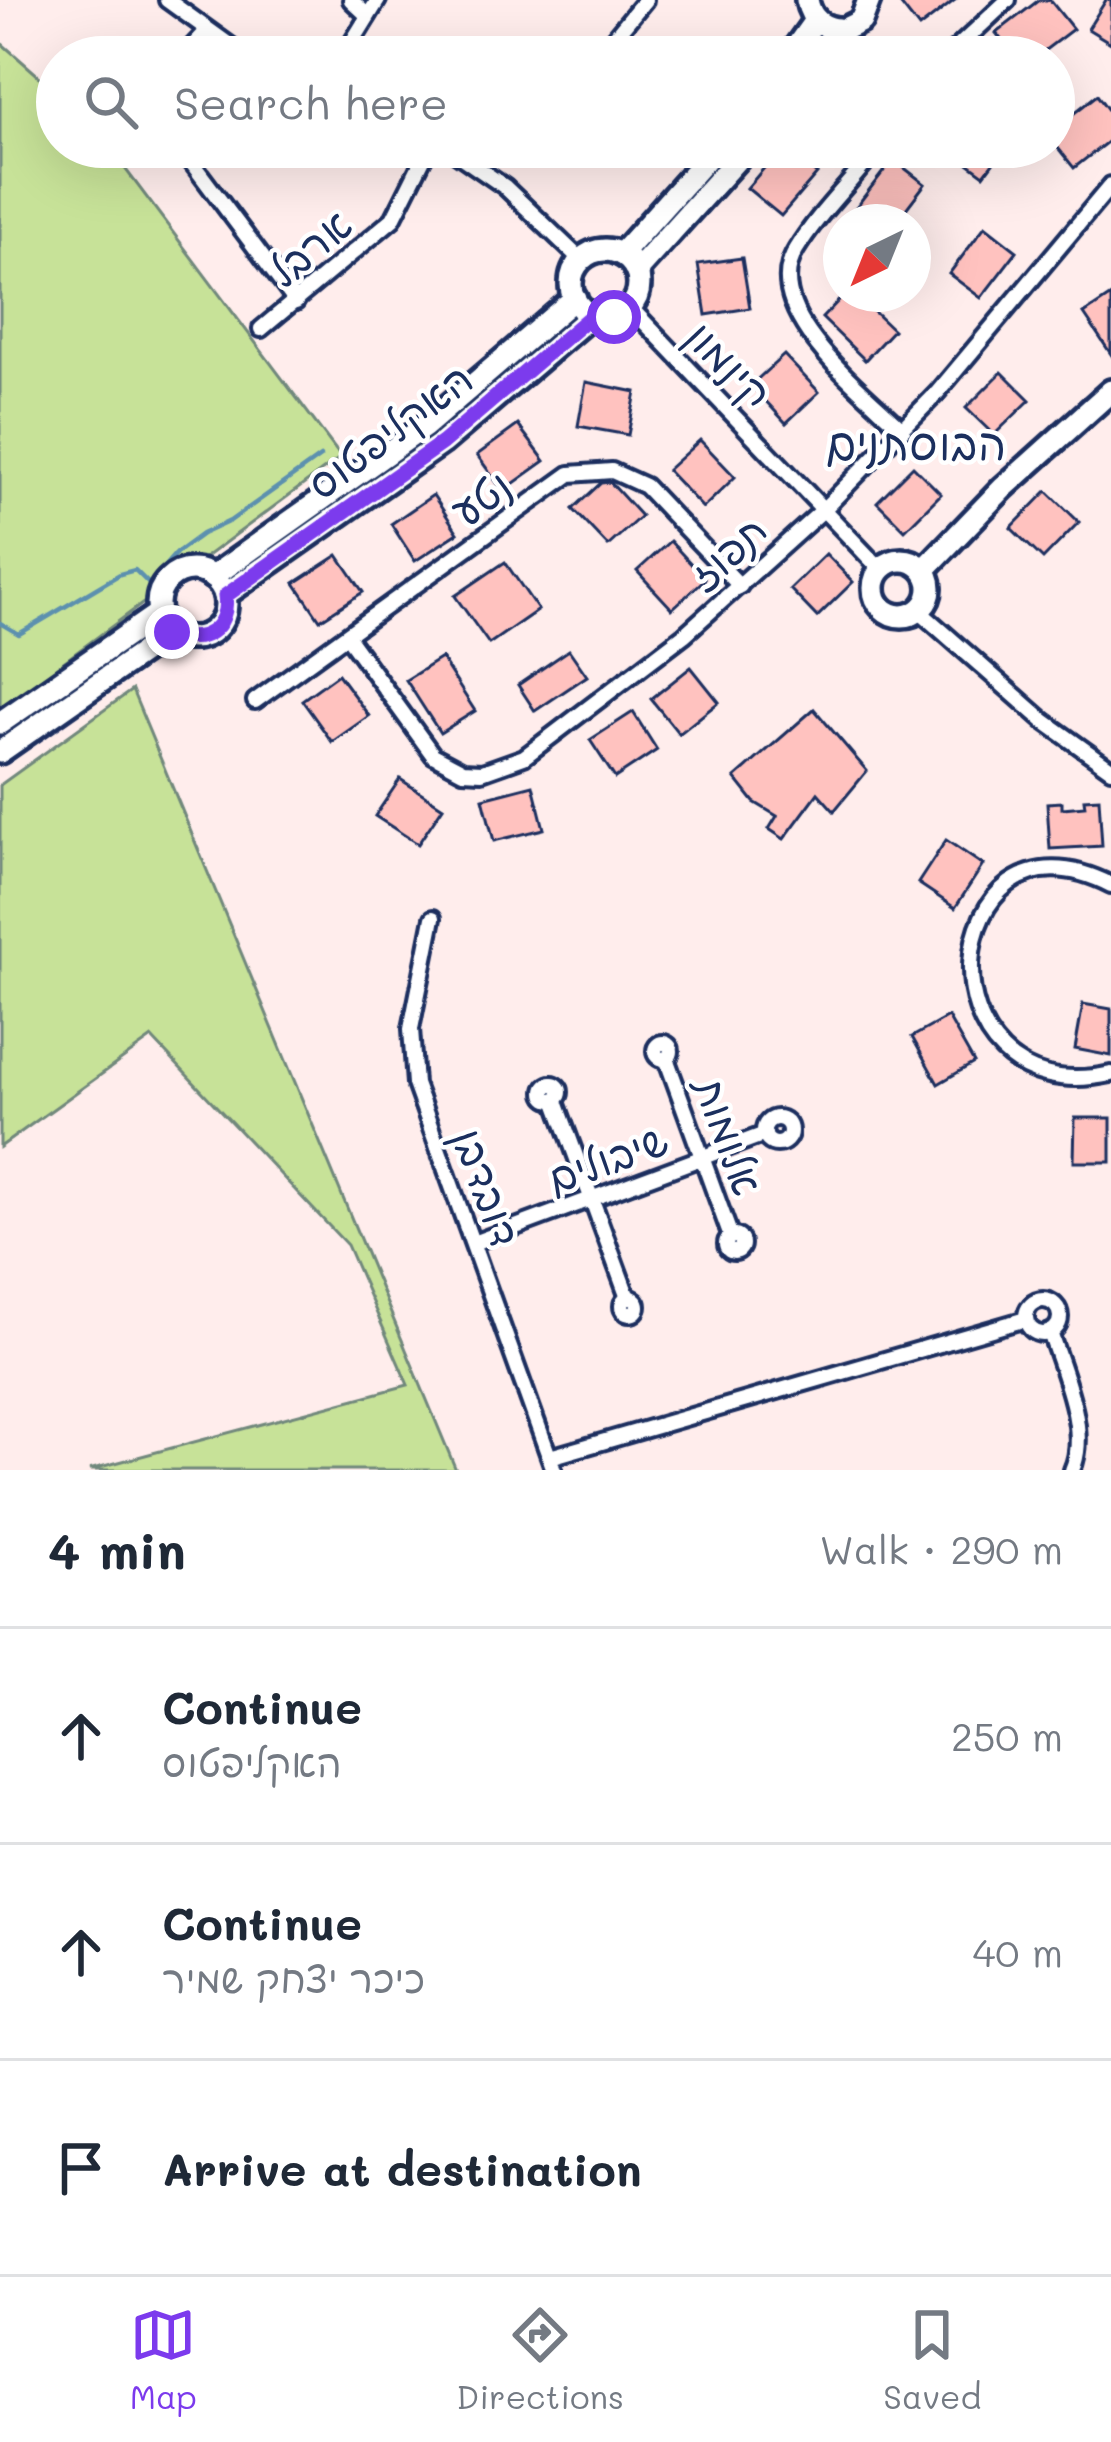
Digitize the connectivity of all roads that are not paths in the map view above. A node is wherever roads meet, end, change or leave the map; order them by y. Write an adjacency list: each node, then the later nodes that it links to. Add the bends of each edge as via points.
1 (167, 0): 10 (street)
2 (350, 0): 8 (street)
3 (378, 0): 8 (street)
4 (645, 0): 14 (street)
5 (869, 0): 9 (main road, via 860,21)
6 (1008, 0): 16 (street)
7 (812, 10): 9 (main road)
8 (368, 16): 13 (street)
9 (839, 29): 15 (main road)
10 (206, 32): 11 (street); 12 (street)
11 (202, 36)
12 (212, 36)
13 (356, 36)
14 (615, 36)
15 (834, 36)
16 (969, 36)
17 (196, 168): 27 (street)
18 (418, 168): 27 (street, ארבל, via 393,218)
19 (477, 168): 24 (street)
20 (701, 168): 25 (main road)
21 (726, 168): 25 (main road)
22 (861, 168): 32 (street, via 794,252 788,295 815,342)
23 (1111, 185): 32 (street, תפוז)
24 (581, 260): 25 (main road, via 600,250); 26 (main road, via 572,278)
25 (628, 262): 28 (main road, via 640,287)
26 (575, 298): 29 (main road); 36 (main road, האקליפטוס)
27 (296, 302): 30 (street, ארבל)
28 (630, 308): 29 (main road); 33 (street, קינמון)
29 (592, 315): 36 (main road, האקליפטוס, via 442,443)
30 (260, 329)
31 (1111, 391): 35 (main road)
32 (903, 430): 33 (street, תפוז)
33 (823, 510): 34 (street, קינמון); 37 (street, תפוז)
34 (880, 570): 35 (main road, via 902,560); 38 (main road, via 875,593 882,608 896,616)
35 (924, 570): 38 (main road, via 931,586)
36 (218, 586): 39 (main road, via 193,570 176,574 163,586); 39 (main road, via 223,620 211,634 199,638)
37 (740, 586): 40 (street, נטע, via 645,486 591,470 552,486); 40 (street, תפוז, via 540,746 482,772 433,755)
38 (919, 611): 44 (street)
39 (165, 622): 42 (main road); 43 (main road)
40 (347, 636): 41 (street, נטע)
41 (255, 701)
42 (0, 723)
43 (0, 752)
44 (1111, 769)
45 (1111, 884): 48 (street, via 1048,869 1009,884 977,923 968,967 981,1020 1010,1056 1062,1078)
46 (433, 918): 54 (street, דובדבן, via 411,1056)
47 (666, 1058): 51 (street, אלומות)
48 (1111, 1074)
49 (555, 1099): 52 (street)
50 (765, 1135): 51 (street, שיבולים)
51 (703, 1157): 52 (street, שיבולים); 53 (street, אלומות)
52 (592, 1198): 54 (street, שיבולים); 55 (street)
53 (731, 1237)
54 (473, 1243): 58 (street, דובדבן)
55 (628, 1298)
56 (1026, 1319): 57 (street, via 1037,1333); 57 (street, via 1033,1302 1049,1300 1061,1317); 58 (street)
57 (1050, 1332): 59 (street, via 1078,1443)
58 (552, 1463)
59 (1072, 1470)

